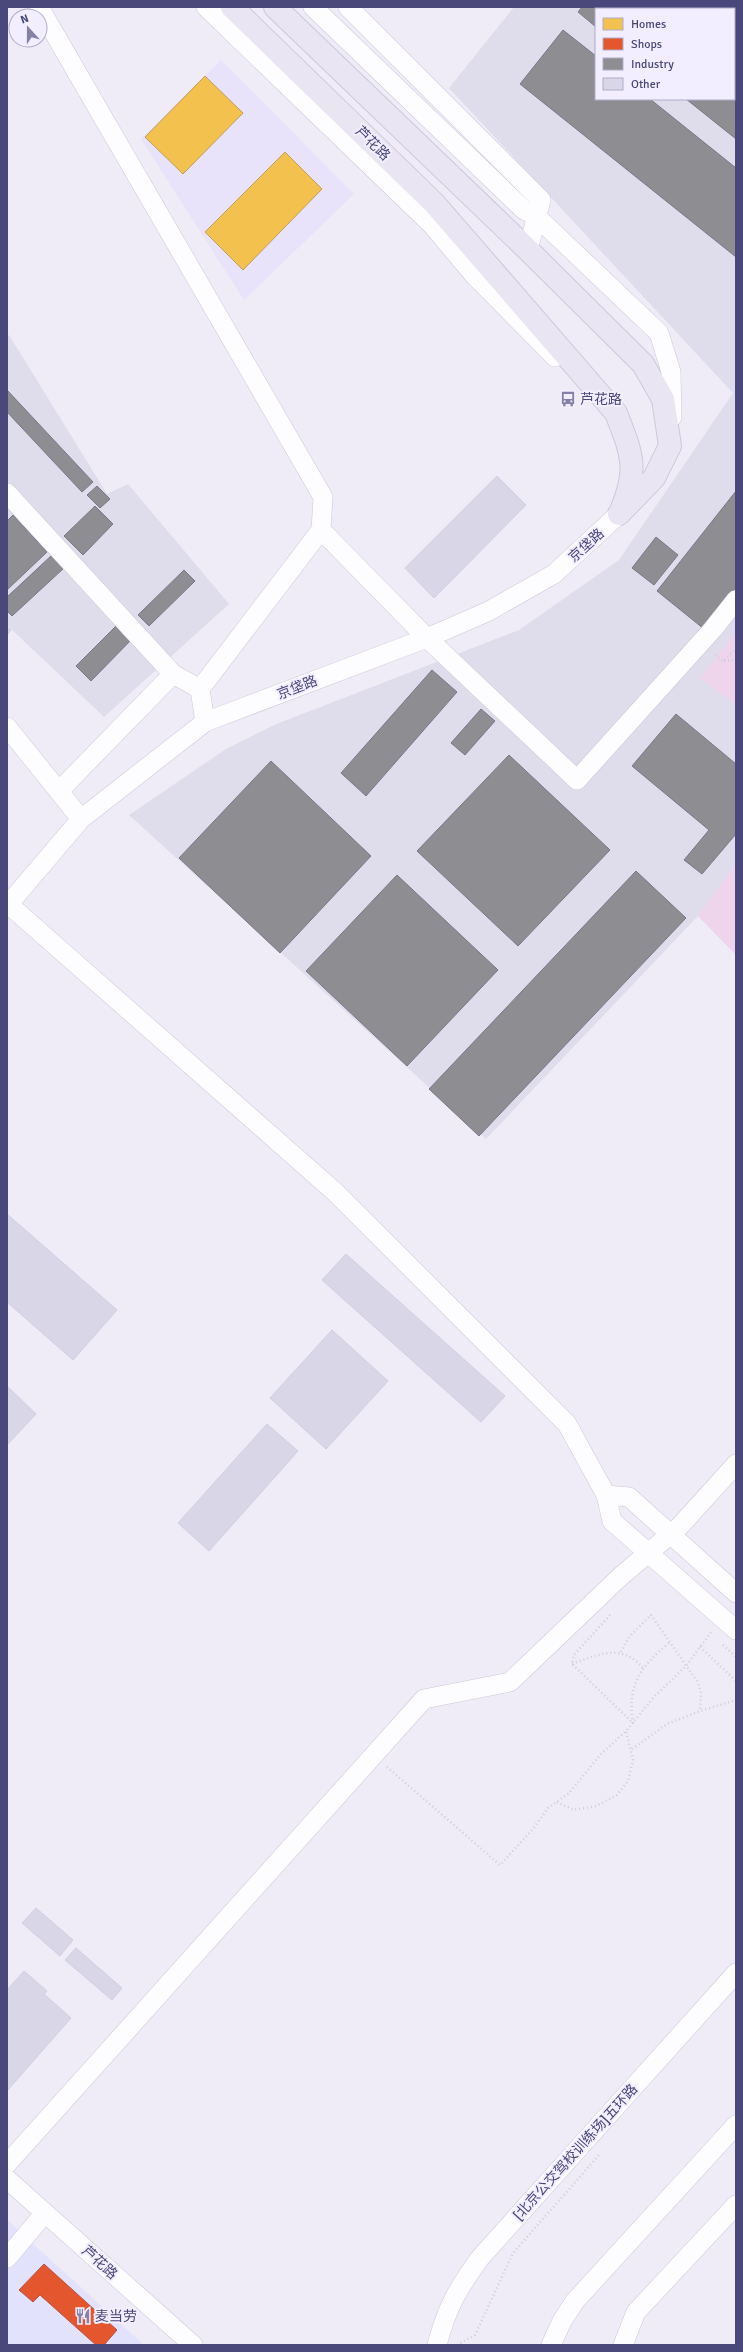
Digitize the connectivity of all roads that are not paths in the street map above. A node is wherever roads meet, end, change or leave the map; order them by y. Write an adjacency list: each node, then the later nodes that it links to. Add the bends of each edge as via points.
1 (39, 7): 13 (street, via 323,497)
2 (206, 7): 9 (street, via 432,225 485,286 582,384)
3 (232, 7): 9 (main road, 芦花路, via 434,203)
4 (275, 7): 8 (main road)
5 (313, 7): 7 (street, via 524,210)
6 (348, 7): 7 (street, via 541,200)
7 (537, 217): 8 (street); 10 (street, via 659,333 670,372 673,407)
8 (528, 250): 10 (main road, via 643,364 663,399)
9 (616, 413): 12 (main road, 芦花路, via 631,453 632,469 630,488)
10 (670, 446): 12 (main road, via 654,478)
11 (7, 493): 16 (street)
12 (620, 514): 15 (street, 京垡路, via 554,574 489,611)
13 (321, 530): 15 (street); 17 (street)
14 (736, 600): 15 (street, via 577,780)
15 (427, 638): 18 (street, 京垡路)
16 (173, 674): 17 (street); 20 (street)
17 (200, 689): 18 (street)
18 (205, 722): 21 (street, 京垡路)
19 (7, 727): 20 (street)
20 (59, 791): 21 (street)
21 (81, 819): 22 (street, 京垡路)
22 (7, 904): 24 (street, via 335,1192 381,1237 567,1424)
23 (736, 1464): 25 (street)
24 (606, 1495): 25 (street, via 629,1497); 26 (street, via 612,1521)
25 (670, 1534): 26 (street); 27 (street)
26 (648, 1553): 28 (street); 31 (street, via 620,1576 510,1682 424,1699)
27 (736, 1593)
28 (729, 1624)
29 (736, 1973): 37 (street, [北京公交驾校训练场]五环路, via 480,2258 456,2291 443,2321)
30 (736, 2125): 38 (street, via 576,2302 562,2321)
31 (7, 2164)
32 (7, 2179): 34 (street, 芦花路)
33 (736, 2205): 39 (street, via 636,2312)
34 (45, 2213): 35 (street); 36 (street, 芦花路)
35 (7, 2258)
36 (193, 2345)
37 (437, 2345)
38 (551, 2345)
39 (623, 2345)

